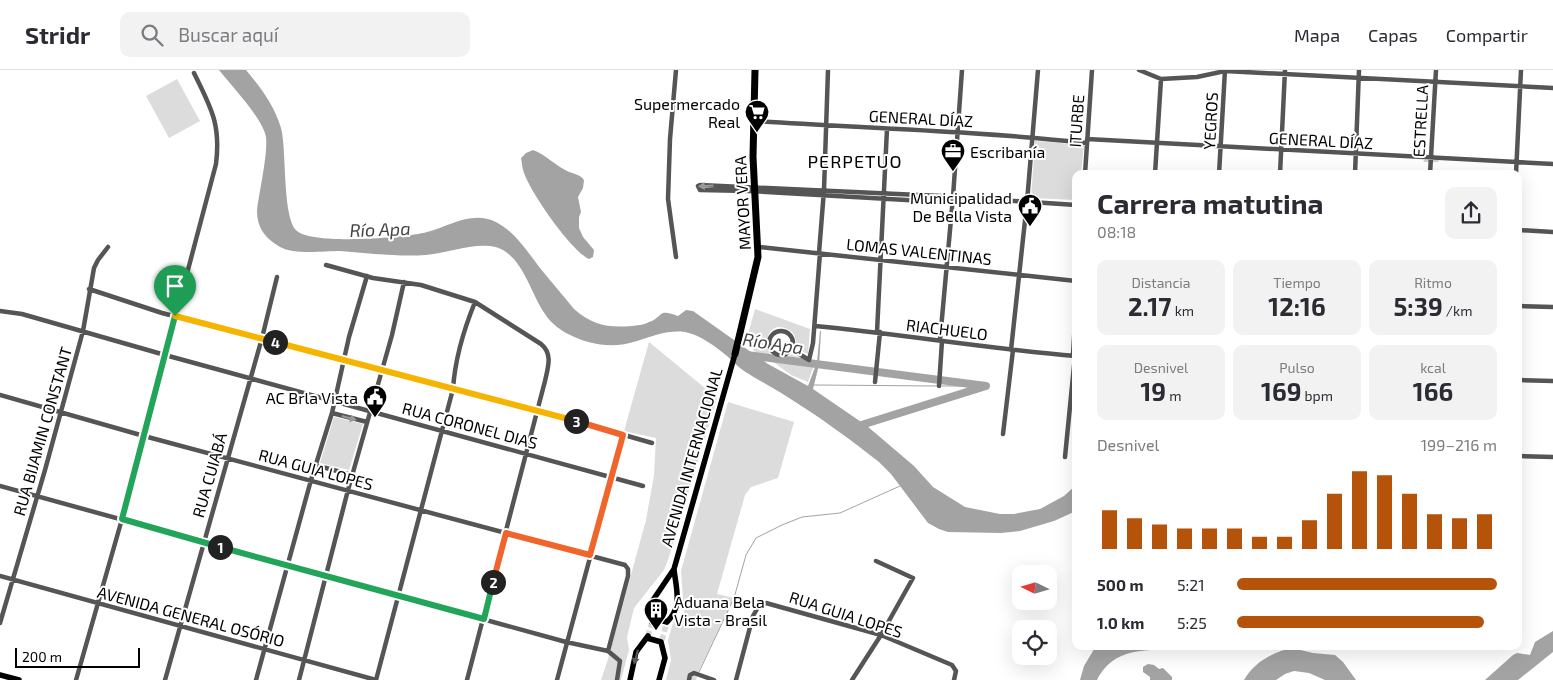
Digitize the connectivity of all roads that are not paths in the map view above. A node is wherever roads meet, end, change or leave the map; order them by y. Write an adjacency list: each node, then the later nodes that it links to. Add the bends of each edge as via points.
1 (676, 70): 50 (street, via 668,199)
2 (755, 70): 19 (highway, MAYOR VERA)
3 (828, 70): 20 (street)
4 (962, 70): 22 (street)
5 (1038, 70): 23 (street)
6 (1092, 70): 24 (street, ITURBE)
7 (1139, 70): 15 (street)
8 (1359, 70): 14 (street)
9 (1436, 70): 16 (street, ESTRELLA)
10 (1521, 70): 17 (street)
11 (1225, 71): 12 (street); 15 (street); 26 (street, YEGROS)
12 (1285, 72): 14 (street); 27 (street)
13 (194, 73): 64 (street, via 214,116 218,150)
14 (1359, 78): 16 (street); 28 (street)
15 (1161, 79): 25 (street)
16 (1435, 82): 17 (street); 29 (street, ESTRELLA)
17 (1520, 86): 18 (street); 31 (street)
18 (1553, 88)
19 (753, 121): 20 (street, GENERAL DÍAZ); 39 (highway, MAYOR VERA)
20 (826, 126): 21 (street, GENERAL DÍAZ); 40 (street)
21 (887, 129): 22 (street, GENERAL DÍAZ); 41 (street)
22 (959, 132): 23 (street, GENERAL DÍAZ); 42 (street)
23 (1032, 137): 24 (street, GENERAL DÍAZ); 43 (street)
24 (1087, 141): 25 (street, GENERAL DÍAZ); 32 (street, ITURBE)
25 (1157, 143): 26 (street, GENERAL DÍAZ); 33 (street)
26 (1221, 147): 27 (street, GENERAL DÍAZ); 34 (street, YEGROS)
27 (1282, 150): 28 (street, GENERAL DÍAZ); 35 (street)
28 (1356, 154): 29 (street, GENERAL DÍAZ); 36 (street)
29 (1431, 160): 31 (street, GENERAL DÍAZ); 37 (street, ESTRELLA)
30 (1553, 164): 31 (street, GENERAL DÍAZ)
31 (1516, 165): 38 (street)
32 (1085, 170)
33 (1155, 170)
34 (1219, 170)
35 (1280, 170)
36 (1355, 170)
37 (1430, 170)
38 (1516, 170)
39 (755, 189): 39 (street, one-way to 39, via 700,185 698,188 700,190); 40 (street); 48 (highway, MAYOR VERA)
40 (824, 192): 41 (street); 49 (street)
41 (884, 196): 42 (street, via 941,202); 51 (street)
42 (953, 198): 43 (street); 53 (street)
43 (1027, 202): 44 (street); 54 (street)
44 (1072, 205)
45 (1522, 230): 46 (street)
46 (1553, 232)
47 (108, 247): 59 (street, RUA BIJAMIN CONSTANT, via 98,260)
48 (759, 247): 49 (street, LOMAS VALENTINAS); 72 (highway, MAYOR VERA)
49 (819, 253): 51 (street, LOMAS VALENTINAS); 65 (street)
50 (676, 257)
51 (880, 259): 53 (street, LOMAS VALENTINAS); 67 (street)
52 (326, 265): 55 (street)
53 (947, 267): 54 (street, LOMAS VALENTINAS); 69 (street)
54 (1019, 275): 57 (street, LOMAS VALENTINAS); 71 (street)
55 (367, 276): 58 (street); 75 (street)
56 (277, 277): 68 (street, RUA CUIABÁ)
57 (1072, 281)
58 (404, 282): 60 (street); 76 (street)
59 (89, 289): 64 (street); 66 (street, RUA BIJAMIN CONSTANT)
60 (475, 302): 83 (street, via 460,348); 86 (street, via 546,348 550,357)
61 (1522, 306): 62 (street)
62 (1553, 307)
63 (0, 311): 66 (street, RUA CORONEL DIAS)
64 (175, 316): 68 (street); 73 (street)
65 (818, 326): 67 (street, RIACHUELO); 70 (street, via 809,360)
66 (82, 331): 73 (street, RUA CORONEL DIAS); 87 (street, RUA BIJAMIN CONSTANT)
67 (879, 332): 69 (street, RIACHUELO); 80 (street)
68 (262, 338): 75 (street); 77 (street, RUA CUIABÁ)
69 (941, 341): 71 (street, RIACHUELO); 82 (street)
70 (791, 349): 70 (street, via 791,337 786,332 778,331 769,339 770,347 778,354 785,354)
71 (1012, 350): 74 (street, RIACHUELO); 95 (street)
72 (734, 354): 119 (main road, AVENIDA INTERNACIONAL)
73 (165, 355): 77 (street, RUA CORONEL DIAS); 97 (street)
74 (1072, 356)
75 (344, 361): 76 (street); 85 (street)
76 (381, 370): 83 (street); 88 (street)
77 (250, 378): 85 (street, RUA CORONEL DIAS); 102 (street, RUA CUIABÁ)
78 (1522, 380): 79 (street)
79 (1553, 381)
80 (875, 382)
81 (1072, 384): 90 (street)
82 (939, 386)
83 (453, 388): 86 (street); 94 (street)
84 (0, 394): 87 (street, RUA GUIA LOPES)
85 (335, 401): 88 (street, RUA CORONEL DIAS); 91 (street)
86 (537, 410): 96 (street); 99 (street)
87 (60, 411): 97 (street, RUA GUIA LOPES); 111 (street, RUA BIJAMIN CONSTANT)
88 (371, 411): 93 (street); 94 (street, RUA CORONEL DIAS)
89 (1072, 411): 90 (street)
90 (1069, 412): 92 (street); 101 (street)
91 (332, 413): 93 (street, one-way to 93); 104 (street)
92 (1072, 413)
93 (367, 422): 105 (street)
94 (441, 430): 99 (street, RUA CORONEL DIAS); 112 (street)
95 (1003, 434)
96 (623, 435): 98 (street); 106 (street)
97 (144, 436): 102 (street, RUA GUIA LOPES); 113 (street)
98 (652, 443)
99 (526, 453): 106 (street, RUA CORONEL DIAS); 114 (street)
100 (1522, 456): 103 (street)
101 (1066, 457)
102 (227, 458): 107 (street, RUA GUIA LOPES); 115 (street, RUA CUIABÁ)
103 (1553, 458)
104 (316, 465): 105 (street, RUA GUIA LOPES); 107 (street)
105 (352, 475): 110 (street)
106 (612, 477): 109 (street, RUA CORONEL DIAS); 116 (street)
107 (311, 480): 110 (street, RUA GUIA LOPES); 118 (street)
108 (0, 486): 111 (street)
109 (643, 486)
110 (348, 490): 112 (street, RUA GUIA LOPES); 120 (street)
111 (36, 496): 113 (street); 122 (street, RUA BIJAMIN CONSTANT)
112 (420, 509): 114 (street, RUA GUIA LOPES); 123 (street)
113 (122, 519): 115 (street); 124 (street)
114 (506, 533): 116 (street, RUA GUIA LOPES); 125 (street)
115 (203, 542): 118 (street); 127 (street, RUA CUIABÁ)
116 (590, 555): 129 (street); 131 (street, RUA GUIA LOPES, via 625,565 628,569)
117 (876, 561): 128 (street, via 913,578)
118 (287, 565): 120 (street); 130 (street)
119 (674, 569): 119 (main road, AVENIDA INTERNACIONAL, via 677,604 674,615 666,624 652,620 651,603)
120 (326, 575): 123 (street); 132 (street)
121 (0, 576): 122 (street, AVENIDA GENERAL OSÓRIO)
122 (13, 579): 124 (street, AVENIDA GENERAL OSÓRIO); 126 (street, RUA BIJAMIN CONSTANT)
123 (398, 595): 125 (street); 139 (street)
124 (97, 604): 127 (street, AVENIDA GENERAL OSÓRIO); 135 (street)
125 (484, 619): 129 (street); 140 (street)
126 (0, 624)
127 (180, 627): 130 (street, AVENIDA GENERAL OSÓRIO); 136 (street, RUA CUIABÁ)
128 (881, 635): 147 (street, RUA GUIA LOPES, via 766,603 757,609 749,627); 148 (street); 149 (street, RUA GUIA LOPES, via 952,665 956,670)
129 (566, 642): 131 (street); 141 (street)
130 (265, 650): 132 (street, AVENIDA GENERAL OSÓRIO); 137 (street)
131 (608, 651): 142 (street, via 620,661)
132 (305, 660): 138 (street); 139 (street, AVENIDA GENERAL OSÓRIO)
133 (0, 675): 134 (main road)
134 (20, 680)
135 (76, 680)
136 (165, 680)
137 (256, 680)
138 (299, 680)
139 (376, 680)
140 (467, 680)
141 (557, 680)
142 (618, 680)
143 (630, 680): 144 (main road, one-way to 143, via 664,658 662,641 647,637 636,652)
144 (659, 680)
145 (688, 680): 146 (street, via 690,675 698,674)
146 (714, 680)
147 (736, 680)
148 (852, 680)
149 (954, 680)

